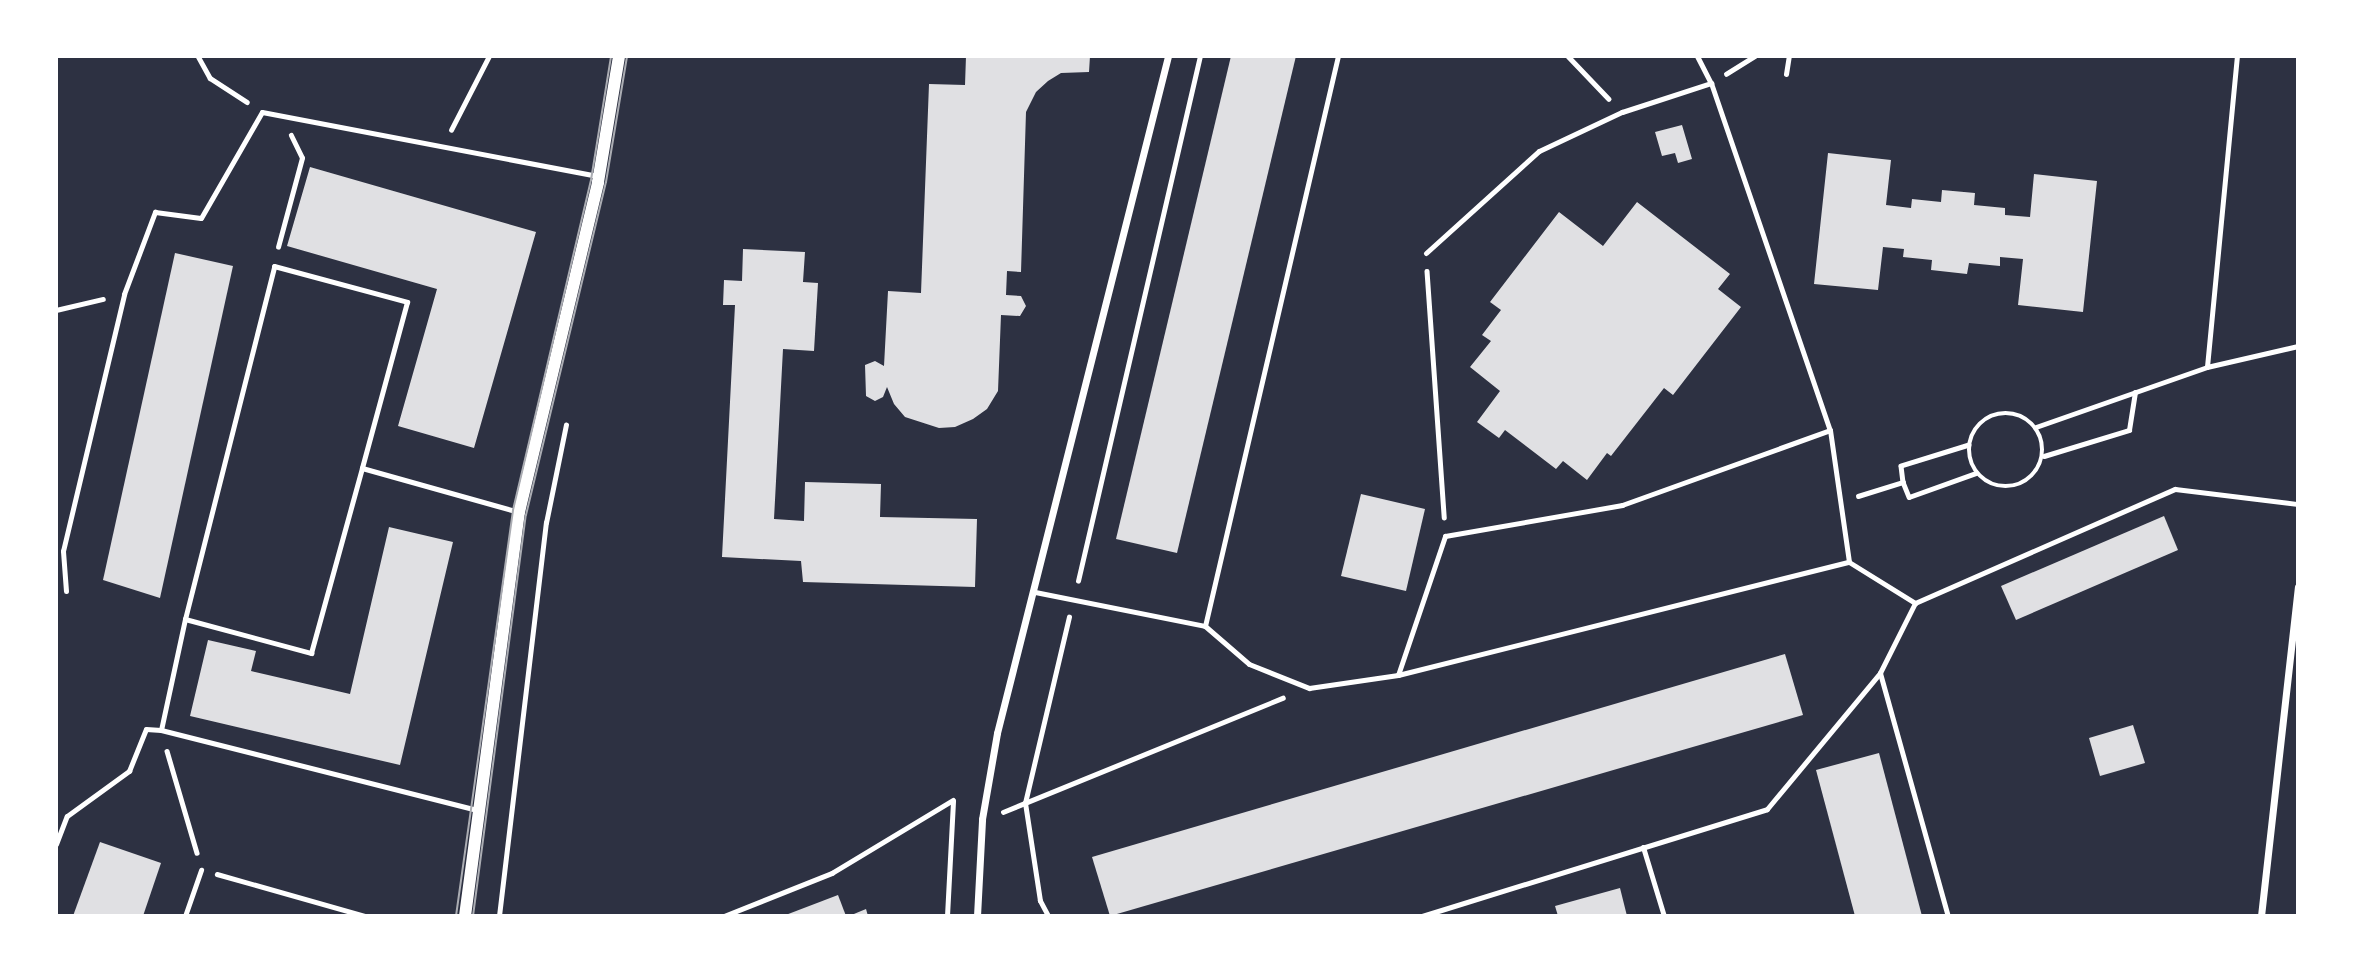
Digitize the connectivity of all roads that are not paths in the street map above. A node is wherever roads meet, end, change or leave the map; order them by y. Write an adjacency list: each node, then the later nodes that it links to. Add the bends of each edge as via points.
1 (619, 56): 8 (street)
2 (1168, 56): 17 (street)
3 (1338, 56): 20 (lane)
4 (1697, 56): 7 (lane)
5 (1789, 56): 6 (lane)
6 (1786, 74)
7 (1711, 83): 9 (lane, via 1622,112 1539,151); 10 (lane)
8 (599, 176): 13 (street); 16 (lane, via 262,112 201,218 155,212 124,294 63,551)
9 (1426, 253)
10 (1830, 430): 14 (lane); 22 (lane, via 1622,505 1446,536)
11 (362, 468): 13 (lane); 19 (lane, via 311,653); 19 (lane, via 407,302 274,266)
12 (2298, 503): 18 (lane, via 2175,489)
13 (519, 512): 24 (street)
14 (1849, 562): 18 (lane); 22 (lane)
15 (2298, 587): 34 (street)
16 (66, 591)
17 (1035, 592): 20 (lane); 30 (street, via 998,733 982,819)
18 (1915, 603): 21 (lane)
19 (184, 619): 23 (lane)
20 (1205, 626): 22 (lane, via 1250,664 1309,688)
21 (1880, 673): 26 (lane, via 1767,809); 33 (lane)
22 (1398, 675)
23 (161, 730): 24 (lane); 25 (lane, via 146,729 129,771 67,816)
24 (477, 810): 29 (street)
25 (56, 844)
26 (1643, 847): 31 (lane); 32 (lane)
27 (201, 870): 28 (lane)
28 (185, 916)
29 (464, 916)
30 (977, 916)
31 (1422, 916)
32 (1664, 916)
33 (1948, 916)
34 (2261, 916)

